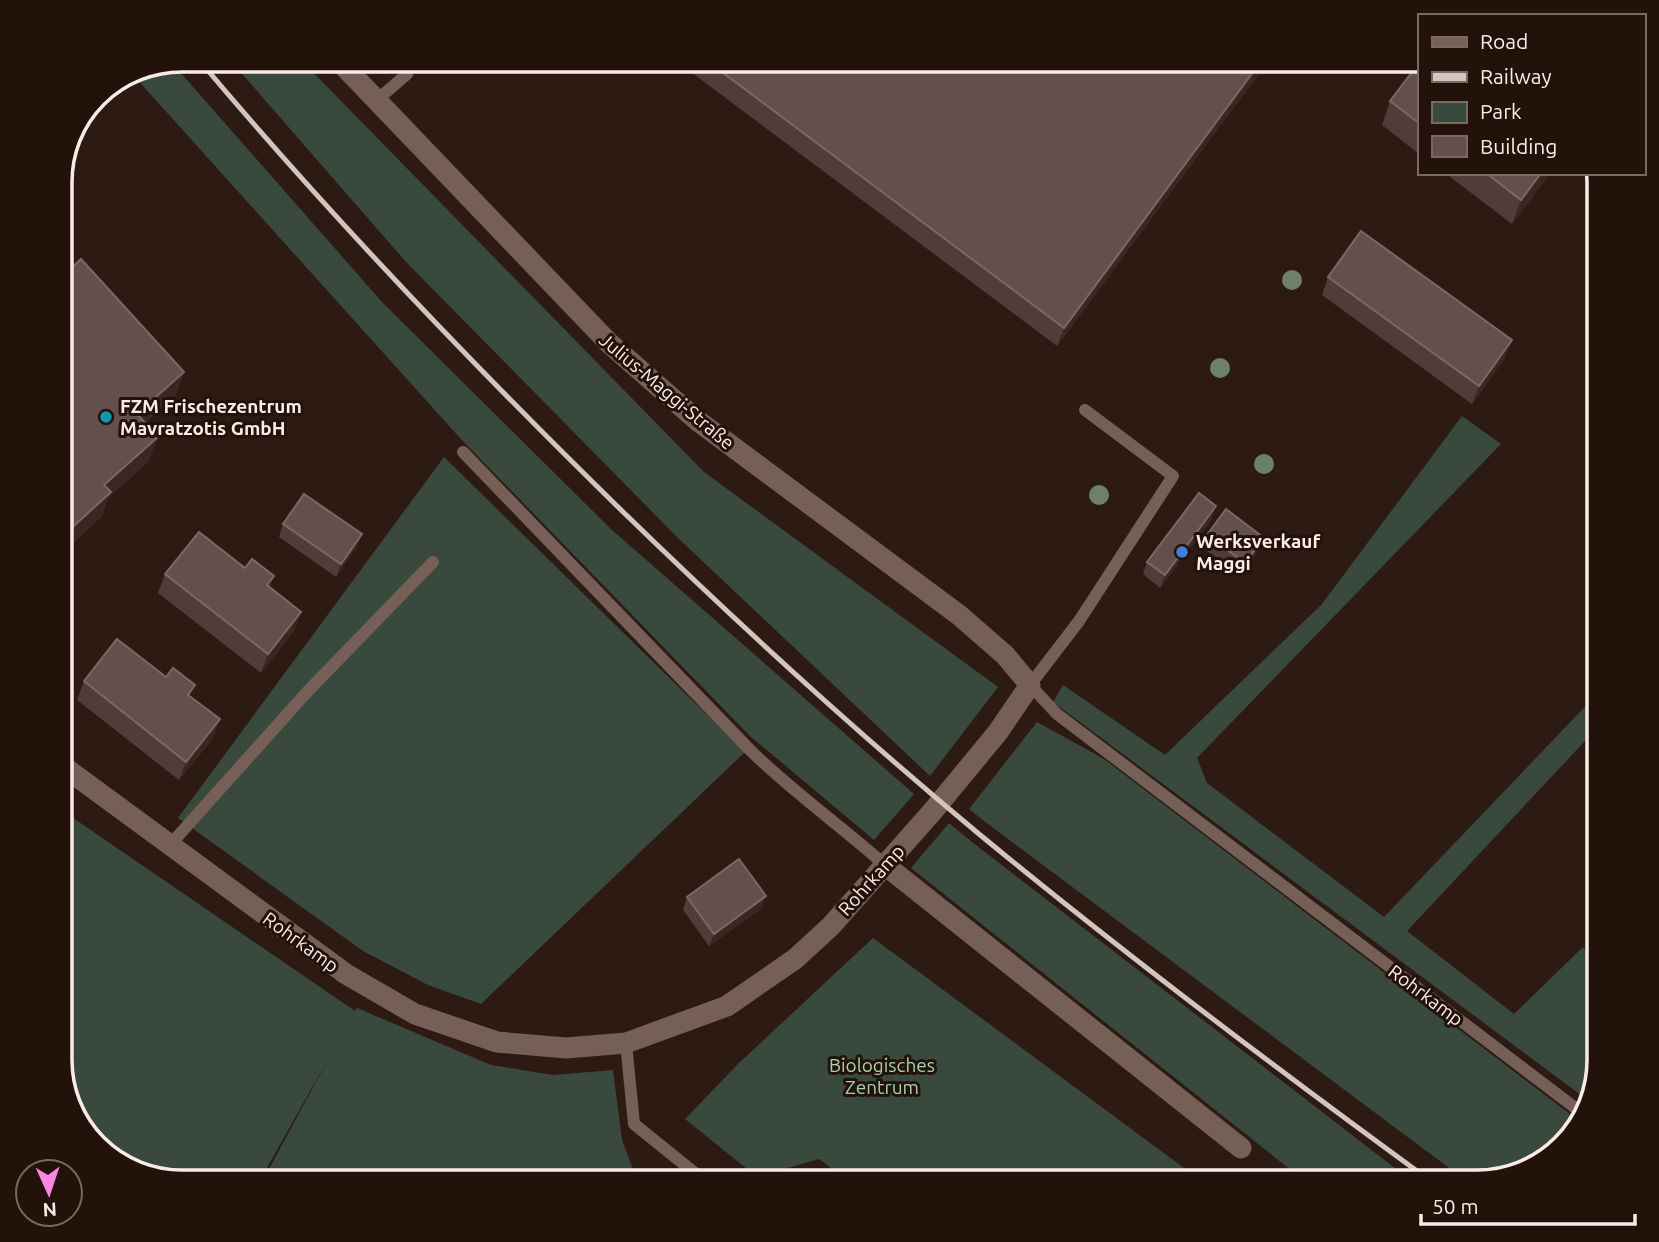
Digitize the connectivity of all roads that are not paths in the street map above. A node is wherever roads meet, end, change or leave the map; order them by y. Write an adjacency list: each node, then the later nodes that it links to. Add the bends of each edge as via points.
1 (350, 72): 3 (street, Julius-Maggi-Straße)
2 (408, 72): 3 (lane)
3 (377, 100): 7 (street, Julius-Maggi-Straße, via 609,344 698,421 959,615)
4 (1085, 411): 7 (lane, via 1173,476 1079,621)
5 (463, 452): 10 (lane, via 751,751)
6 (433, 562): 9 (lane, via 307,692)
7 (1030, 685): 10 (street, Rohrkamp, via 990,741); 12 (lane, Rohrkamp, via 1057,714)
8 (72, 773): 9 (street, Rohrkamp)
9 (169, 846): 11 (street, Rohrkamp, via 345,974 415,1014 497,1042 566,1048)
10 (885, 865): 11 (street, Rohrkamp, via 795,959 727,1006); 13 (street)
11 (626, 1043): 14 (lane, via 634,1124)
12 (1576, 1108)
13 (1241, 1148)
14 (691, 1170)

